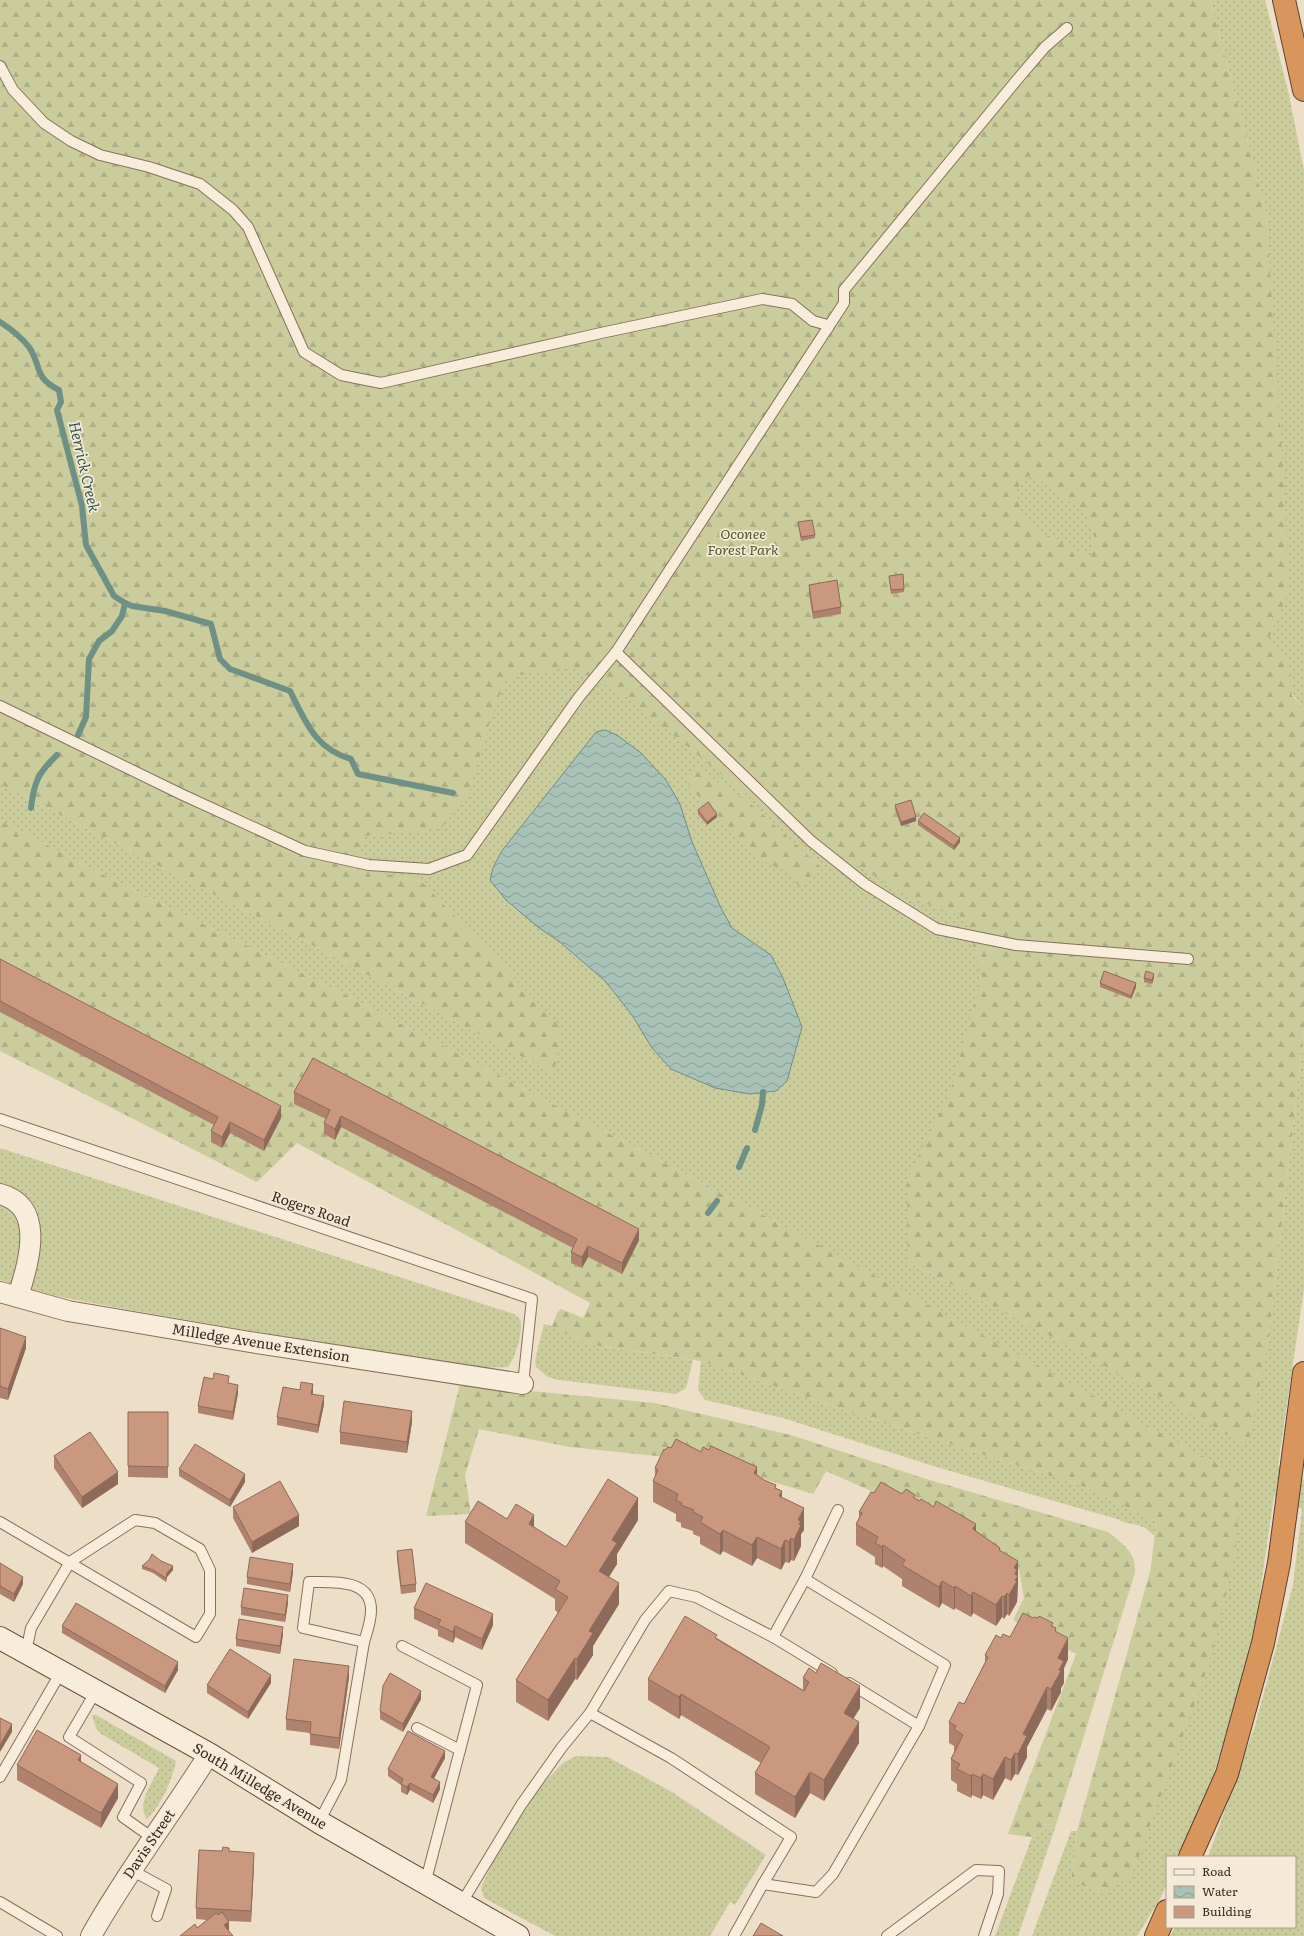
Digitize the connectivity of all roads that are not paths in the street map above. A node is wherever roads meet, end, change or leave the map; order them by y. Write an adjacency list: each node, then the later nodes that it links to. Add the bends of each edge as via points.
1 (1284, 0): 4 (highway)
2 (1067, 28): 5 (lane, via 1035,59 844,290 844,303)
3 (0, 66): 5 (lane, via 13,90 44,123 71,141 100,154 200,184 234,210 248,227 304,352 341,375 381,383 762,299 792,304 813,321)
4 (1304, 90)
5 (828, 328): 6 (lane)
6 (616, 652): 7 (lane, via 579,697 467,855 429,869 369,865 305,851 182,796); 8 (lane, via 811,841 865,884 937,929 1016,945)
7 (0, 706)
8 (1188, 959)
9 (0, 1119): 13 (lane, Rogers Road, via 532,1299)
10 (0, 1194): 11 (street, via 11,1197 24,1209 30,1226 30,1243)
11 (9, 1295): 13 (street, Milledge Avenue Extension, via 68,1311)
12 (1304, 1373): 33 (highway, via 1279,1563 1263,1643 1229,1767)
13 (523, 1384)
14 (838, 1510): 17 (lane)
15 (0, 1522): 16 (lane)
16 (70, 1562): 16 (lane, via 135,1520 154,1523 200,1549 210,1570 210,1614 196,1637); 22 (lane, via 31,1628)
17 (804, 1579): 18 (lane); 26 (lane, via 945,1665)
18 (773, 1637): 25 (lane, via 696,1597 669,1591 645,1620); 26 (lane)
19 (0, 1638): 22 (main road, South Milledge Avenue)
20 (364, 1642): 20 (lane, via 371,1611 368,1597 352,1584 309,1582 303,1628); 31 (lane, via 341,1780)
21 (402, 1646): 28 (lane, via 477,1685)
22 (26, 1652): 23 (main road, South Milledge Avenue)
23 (61, 1672): 24 (main road, South Milledge Avenue); 30 (lane)
24 (96, 1691): 29 (main road, South Milledge Avenue); 32 (lane, via 69,1737 141,1783 122,1817)
25 (590, 1713): 36 (lane, via 671,1758 791,1837); 38 (lane, via 562,1747 521,1806)
26 (919, 1726): 36 (lane, via 832,1874 816,1892)
27 (417, 1728): 28 (lane)
28 (460, 1750): 35 (lane)
29 (209, 1754): 31 (main road, South Milledge Avenue); 32 (street, Davis Street)
30 (0, 1777)
31 (319, 1822): 35 (main road, South Milledge Avenue)
32 (154, 1839): 34 (street, Davis Street)
33 (1190, 1856)
34 (131, 1870): 40 (lane, via 166,1889); 42 (street, Davis Street)
35 (425, 1884): 38 (main road, South Milledge Avenue)
36 (763, 1884): 44 (lane)
37 (0, 1902): 41 (lane)
38 (461, 1904): 43 (main road, South Milledge Avenue)
39 (1166, 1913): 47 (highway)
40 (157, 1916)
41 (57, 1936)
42 (91, 1936)
43 (518, 1936)
44 (734, 1936)
45 (887, 1936): 46 (lane, via 976,1870 999,1871 998,1894)
46 (984, 1936)
47 (1156, 1936)

